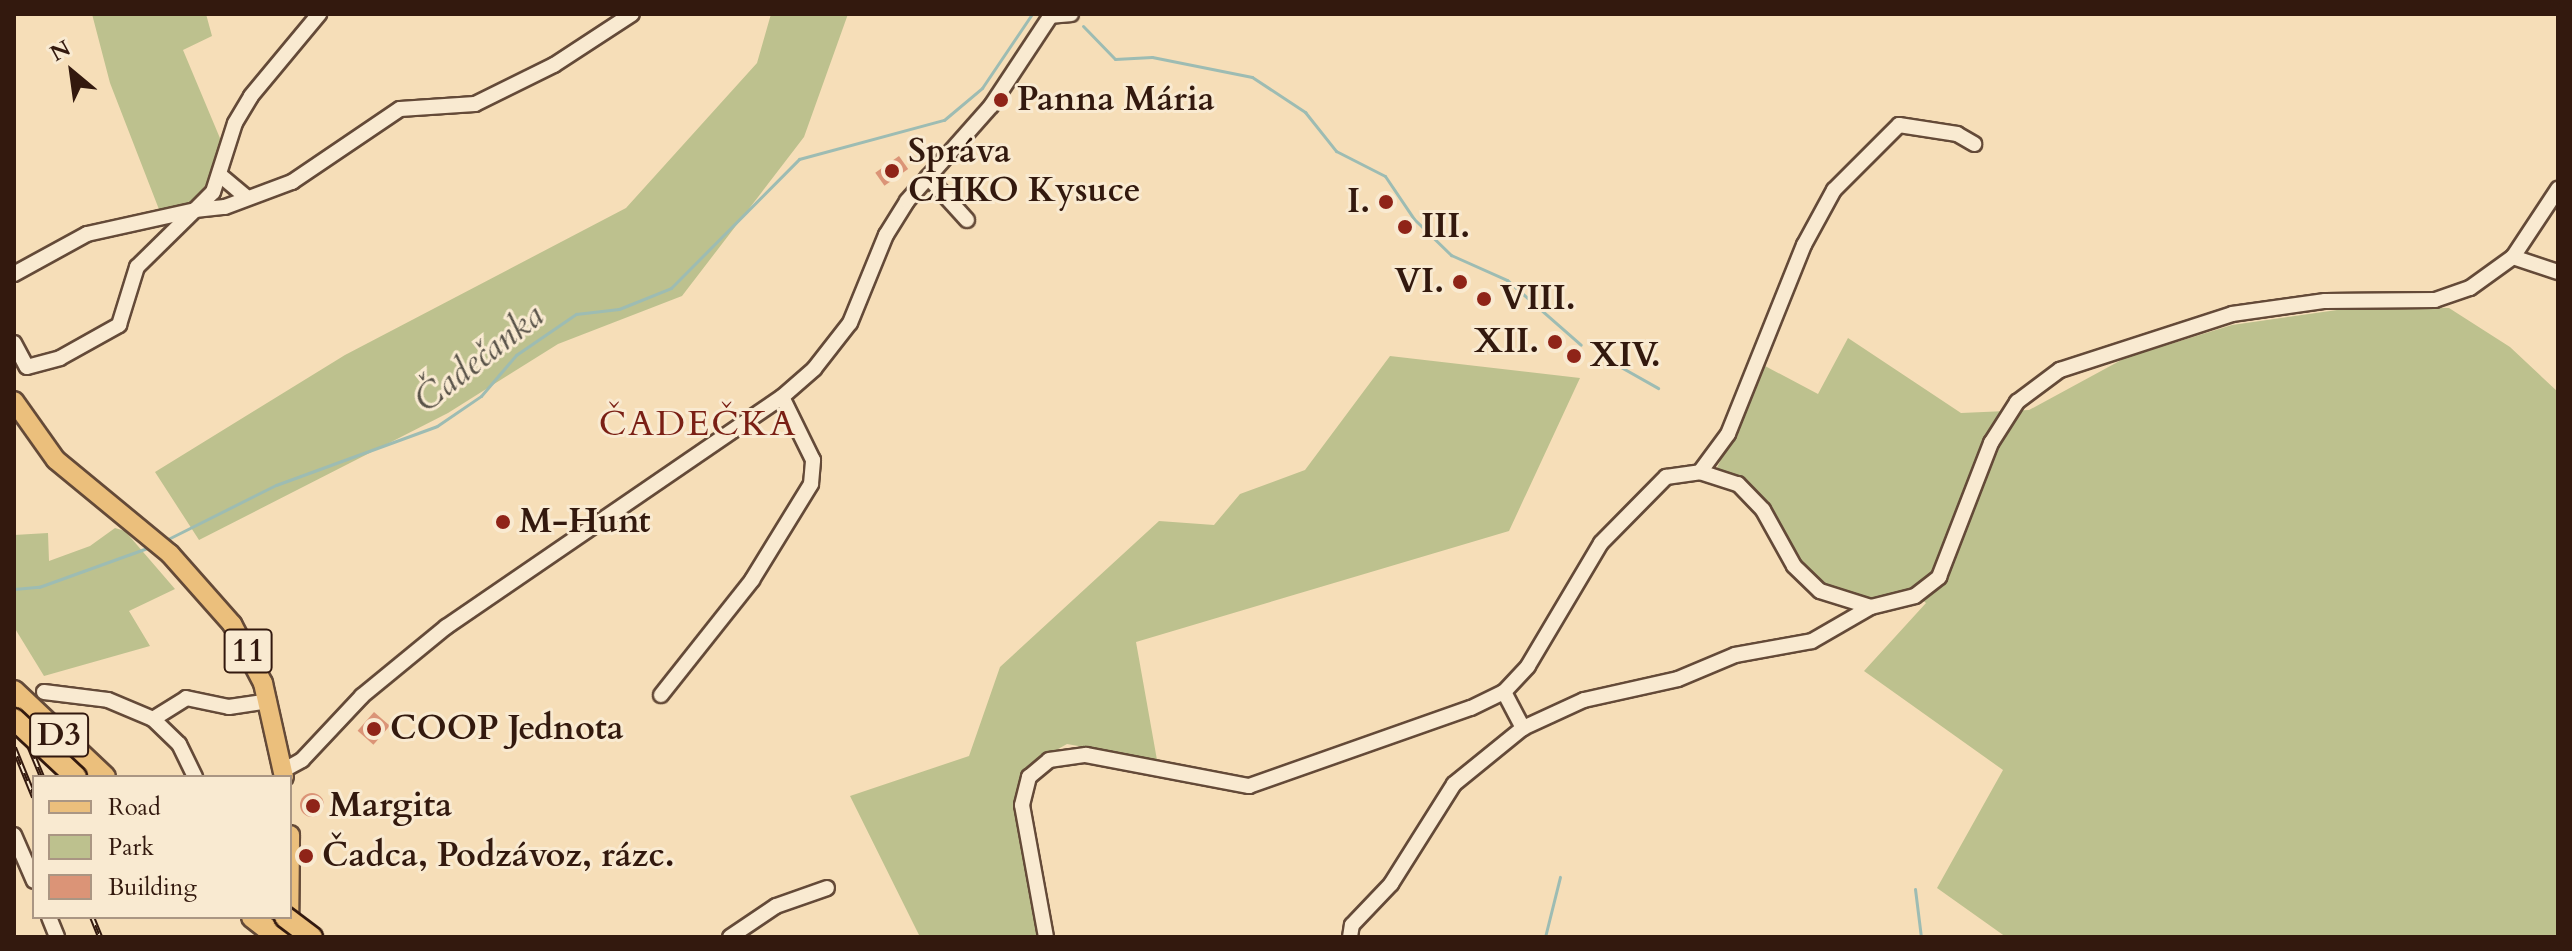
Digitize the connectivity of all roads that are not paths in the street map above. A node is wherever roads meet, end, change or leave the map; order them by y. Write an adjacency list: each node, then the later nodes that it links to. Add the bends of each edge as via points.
1 (319, 14): 6 (street, via 251,96)
2 (632, 14): 9 (street, via 520,84 475,104 390,113 292,182)
3 (1071, 14): 4 (street)
4 (1051, 15): 7 (street, via 991,106)
5 (1974, 144): 18 (street, via 1957,134 1899,125 1834,190 1804,245 1728,434)
6 (220, 175): 9 (street); 10 (street)
7 (928, 177): 11 (street); 16 (street, via 886,235 838,343)
8 (2558, 189): 12 (street)
9 (246, 197): 10 (street)
10 (195, 210): 14 (street, via 87,234); 15 (street, via 137,267 119,325 36,368 23,363)
11 (967, 220)
12 (2513, 257): 13 (street); 19 (street, via 2470,288 2435,300 2325,301 2232,314 2060,370 2017,402 1991,443 1939,577 1915,596)
13 (2558, 272)
14 (14, 274)
15 (14, 343)
16 (782, 397): 23 (street, via 813,460 811,484 752,580); 28 (street, via 446,627 362,696)
17 (14, 401): 24 (main road, 11, via 56,460 170,554 232,624)
18 (1700, 472): 19 (street, via 1738,484 1763,510 1794,566 1820,591); 22 (street, via 1666,477 1634,503 1601,543 1528,666)
19 (1871, 607): 27 (street, via 1812,641 1735,655 1678,679 1584,700)
20 (14, 691): 30 (highway, D3)
21 (44, 692): 26 (street, via 108,700)
22 (1504, 692): 27 (street); 40 (street, via 1249,786 1086,755 1049,760 1029,777 1022,805)
23 (661, 695)
24 (269, 701): 26 (street, via 229,707 186,698); 28 (main road, 11)
25 (14, 719): 29 (highway, D3, bridge)
26 (153, 719): 31 (street, via 179,744)
27 (1523, 728): 41 (street, via 1454,784 1391,884 1352,925)
28 (284, 773)
29 (74, 775)
30 (103, 775)
31 (194, 775)
32 (14, 835): 33 (street)
33 (32, 876)
34 (827, 888): 39 (street, via 776,906)
35 (255, 919): 37 (highway)
36 (288, 919): 38 (highway, bridge)
37 (278, 937)
38 (312, 937)
39 (730, 937)
40 (1046, 937)
41 (1350, 937)

